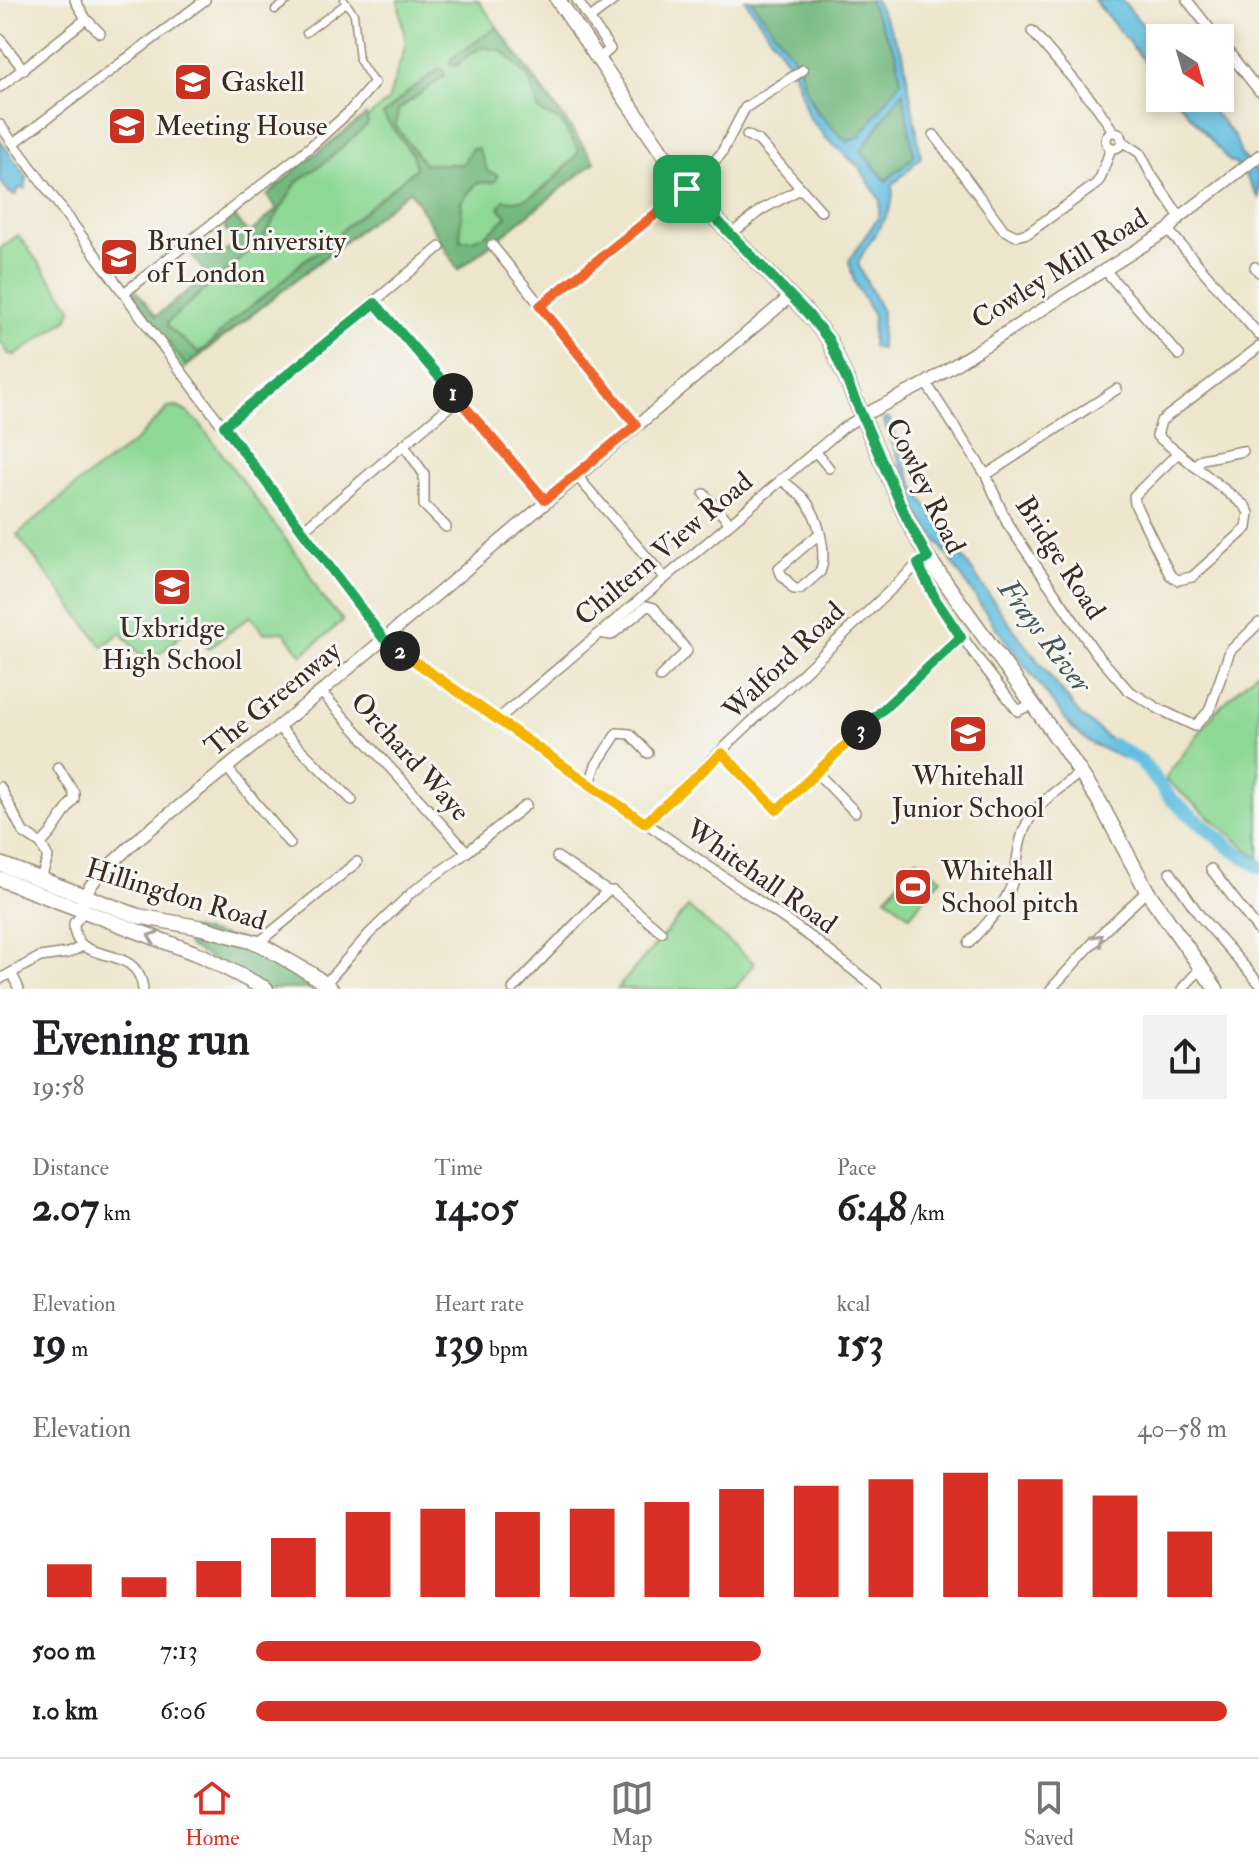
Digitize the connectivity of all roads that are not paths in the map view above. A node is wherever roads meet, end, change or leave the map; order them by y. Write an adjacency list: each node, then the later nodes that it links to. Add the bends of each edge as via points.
1 (75, 0): 11 (street)
2 (205, 0): 29 (street)
3 (289, 0): 9 (street)
4 (558, 0): 17 (main road, Cowley Road)
5 (577, 0): 10 (street)
6 (614, 0): 10 (street)
7 (1187, 0): 12 (street)
8 (345, 2): 15 (street); 21 (street, via 354,14 359,60)
9 (275, 10)
10 (590, 18): 17 (street, via 611,50)
11 (86, 19): 14 (street); 19 (street)
12 (1206, 24)
13 (1032, 31): 25 (street)
14 (100, 33)
15 (306, 33)
16 (0, 39): 19 (street)
17 (599, 59): 32 (main road, Cowley Road)
18 (1234, 59): 23 (street)
19 (24, 70): 22 (street)
20 (803, 70): 32 (street, via 745,108 721,154)
21 (374, 83): 41 (street, via 310,147)
22 (0, 87)
23 (1259, 91)
24 (0, 125): 29 (street, Whitehall Road)
25 (1113, 131): 28 (street); 30 (street, via 1105,139)
26 (747, 135): 33 (street, via 759,141)
27 (934, 135): 30 (street, via 1004,230 1016,236 1095,185)
28 (1122, 141): 30 (street); 35 (street, via 1140,153)
29 (14, 143): 41 (street, Whitehall Road)
30 (1111, 148)
31 (1256, 158): 35 (street, Cowley Mill Road)
32 (687, 189): 37 (main road, Cowley Road); 44 (street)
33 (800, 189): 34 (street); 37 (street)
34 (821, 211)
35 (1180, 217): 36 (street, Cowley Mill Road)
36 (1168, 230): 40 (street, Cowley Mill Road); 46 (street)
37 (730, 235): 42 (main road, Cowley Road)
38 (492, 245): 44 (street)
39 (440, 247): 43 (street)
40 (1104, 269): 49 (street); 50 (street, Cowley Mill Road)
41 (124, 293): 55 (street, Whitehall Road)
42 (791, 296): 53 (main road, Cowley Road, via 829,340); 54 (street, The Greenway)
43 (375, 303): 52 (street); 55 (street)
44 (540, 306): 54 (street)
45 (1259, 313): 46 (street)
46 (1248, 322): 47 (street)
47 (1259, 335)
48 (1259, 347): 59 (street, via 1161,421 1157,436)
49 (1179, 355)
50 (926, 383): 53 (street, Cowley Mill Road); 63 (street, Bridge Road)
51 (1117, 389): 63 (street)
52 (458, 399): 56 (street); 66 (street)
53 (871, 412): 57 (street, Chiltern View Road); 71 (main road, Cowley Road)
54 (636, 425): 62 (street, The Greenway)
55 (224, 426): 69 (street, Whitehall Road)
56 (404, 445): 68 (street, via 424,474 424,505); 69 (street)
57 (815, 451): 61 (street); 64 (street, Chiltern View Road)
58 (1243, 451): 60 (street, via 1202,459)
59 (1177, 454): 60 (street); 60 (street, via 1134,496 1170,575 1178,580 1192,577 1247,528 1245,506)
60 (1194, 466)
61 (829, 468)
62 (576, 475): 66 (street, The Greenway); 72 (street)
63 (986, 475): 73 (street, Bridge Road, via 1007,523 1095,652 1128,690 1190,724 1195,726 1209,711 1230,651)
64 (781, 479): 67 (street, Chiltern View Road); 70 (street, via 808,504)
65 (704, 494): 67 (street)
66 (545, 500): 76 (street, The Greenway)
67 (729, 522): 72 (street, Chiltern View Road)
68 (446, 527)
69 (303, 530): 76 (street, Whitehall Road)
70 (819, 534): 70 (street, via 821,571 794,589 779,568)
71 (923, 561): 75 (street, via 936,600); 79 (main road, Cowley Road); 83 (street, Walford Road)
72 (664, 577): 74 (street, Chiltern View Road)
73 (1259, 623)
74 (599, 633): 77 (street, via 611,635 647,606 654,608 687,651); 80 (street, Chiltern View Road)
75 (961, 637): 79 (street, via 1018,711); 86 (street)
76 (383, 638): 78 (street, The Greenway); 80 (street, Whitehall Road)
77 (660, 677)
78 (321, 692): 81 (street, The Greenway); 96 (street, Orchard Waye)
79 (1032, 704): 87 (main road, Cowley Road)
80 (497, 720): 88 (street, Whitehall Road)
81 (278, 727): 85 (street, The Greenway); 90 (street)
82 (648, 753): 88 (street, via 630,734 617,733)
83 (722, 753): 86 (street, via 777,810); 93 (street, Walford Road)
84 (58, 767): 94 (street, via 74,799)
85 (227, 768): 95 (street); 106 (street, The Greenway, via 121,854 94,881)
86 (816, 772): 92 (street)
87 (1080, 773): 105 (main road, Cowley Road); 112 (street, via 1031,816 1018,840 1010,890)
88 (590, 783): 93 (street, Whitehall Road)
89 (0, 787): 94 (street, via 23,832)
90 (352, 800)
91 (526, 805): 96 (street, Orchard Waye)
92 (855, 812)
93 (645, 823): 123 (street, Whitehall Road)
94 (41, 844): 102 (street, via 48,857)
95 (290, 844)
96 (467, 852): 118 (street, Orchard Waye, via 409,895)
97 (557, 857): 104 (street)
98 (357, 862): 111 (street)
99 (0, 864): 102 (main road, Hillingdon Road)
100 (1170, 872): 117 (street)
101 (1212, 876): 108 (street)
102 (41, 878): 106 (main road, Hillingdon Road)
103 (0, 879): 106 (main road, Hillingdon Road)
104 (607, 891): 109 (street); 122 (street)
105 (1147, 891): 114 (main road, Cowley Road); 124 (street, one-way to 105)
106 (82, 908): 107 (main road, Hillingdon Road); 110 (street); 113 (main road, Hillingdon Road, one-way to 106)
107 (203, 928): 111 (main road, Hillingdon Road); 113 (main road, via 185,936 188,946)
108 (1259, 931)
109 (661, 932)
110 (81, 942): 115 (street, via 68,953 40,957); 120 (street, via 95,953 129,962 140,973)
111 (258, 943): 118 (main road, Hillingdon Road)
112 (969, 943)
113 (203, 956): 121 (main road, Hillingdon Road)
114 (1200, 969): 125 (street); 126 (main road, Cowley Road)
115 (12, 974): 116 (street); 119 (street)
116 (0, 979)
117 (1259, 983)
118 (328, 986)
119 (19, 989)
120 (143, 989)
121 (266, 989)
122 (513, 989)
123 (877, 989)
124 (1051, 989)
125 (1182, 989)
126 (1216, 989)

